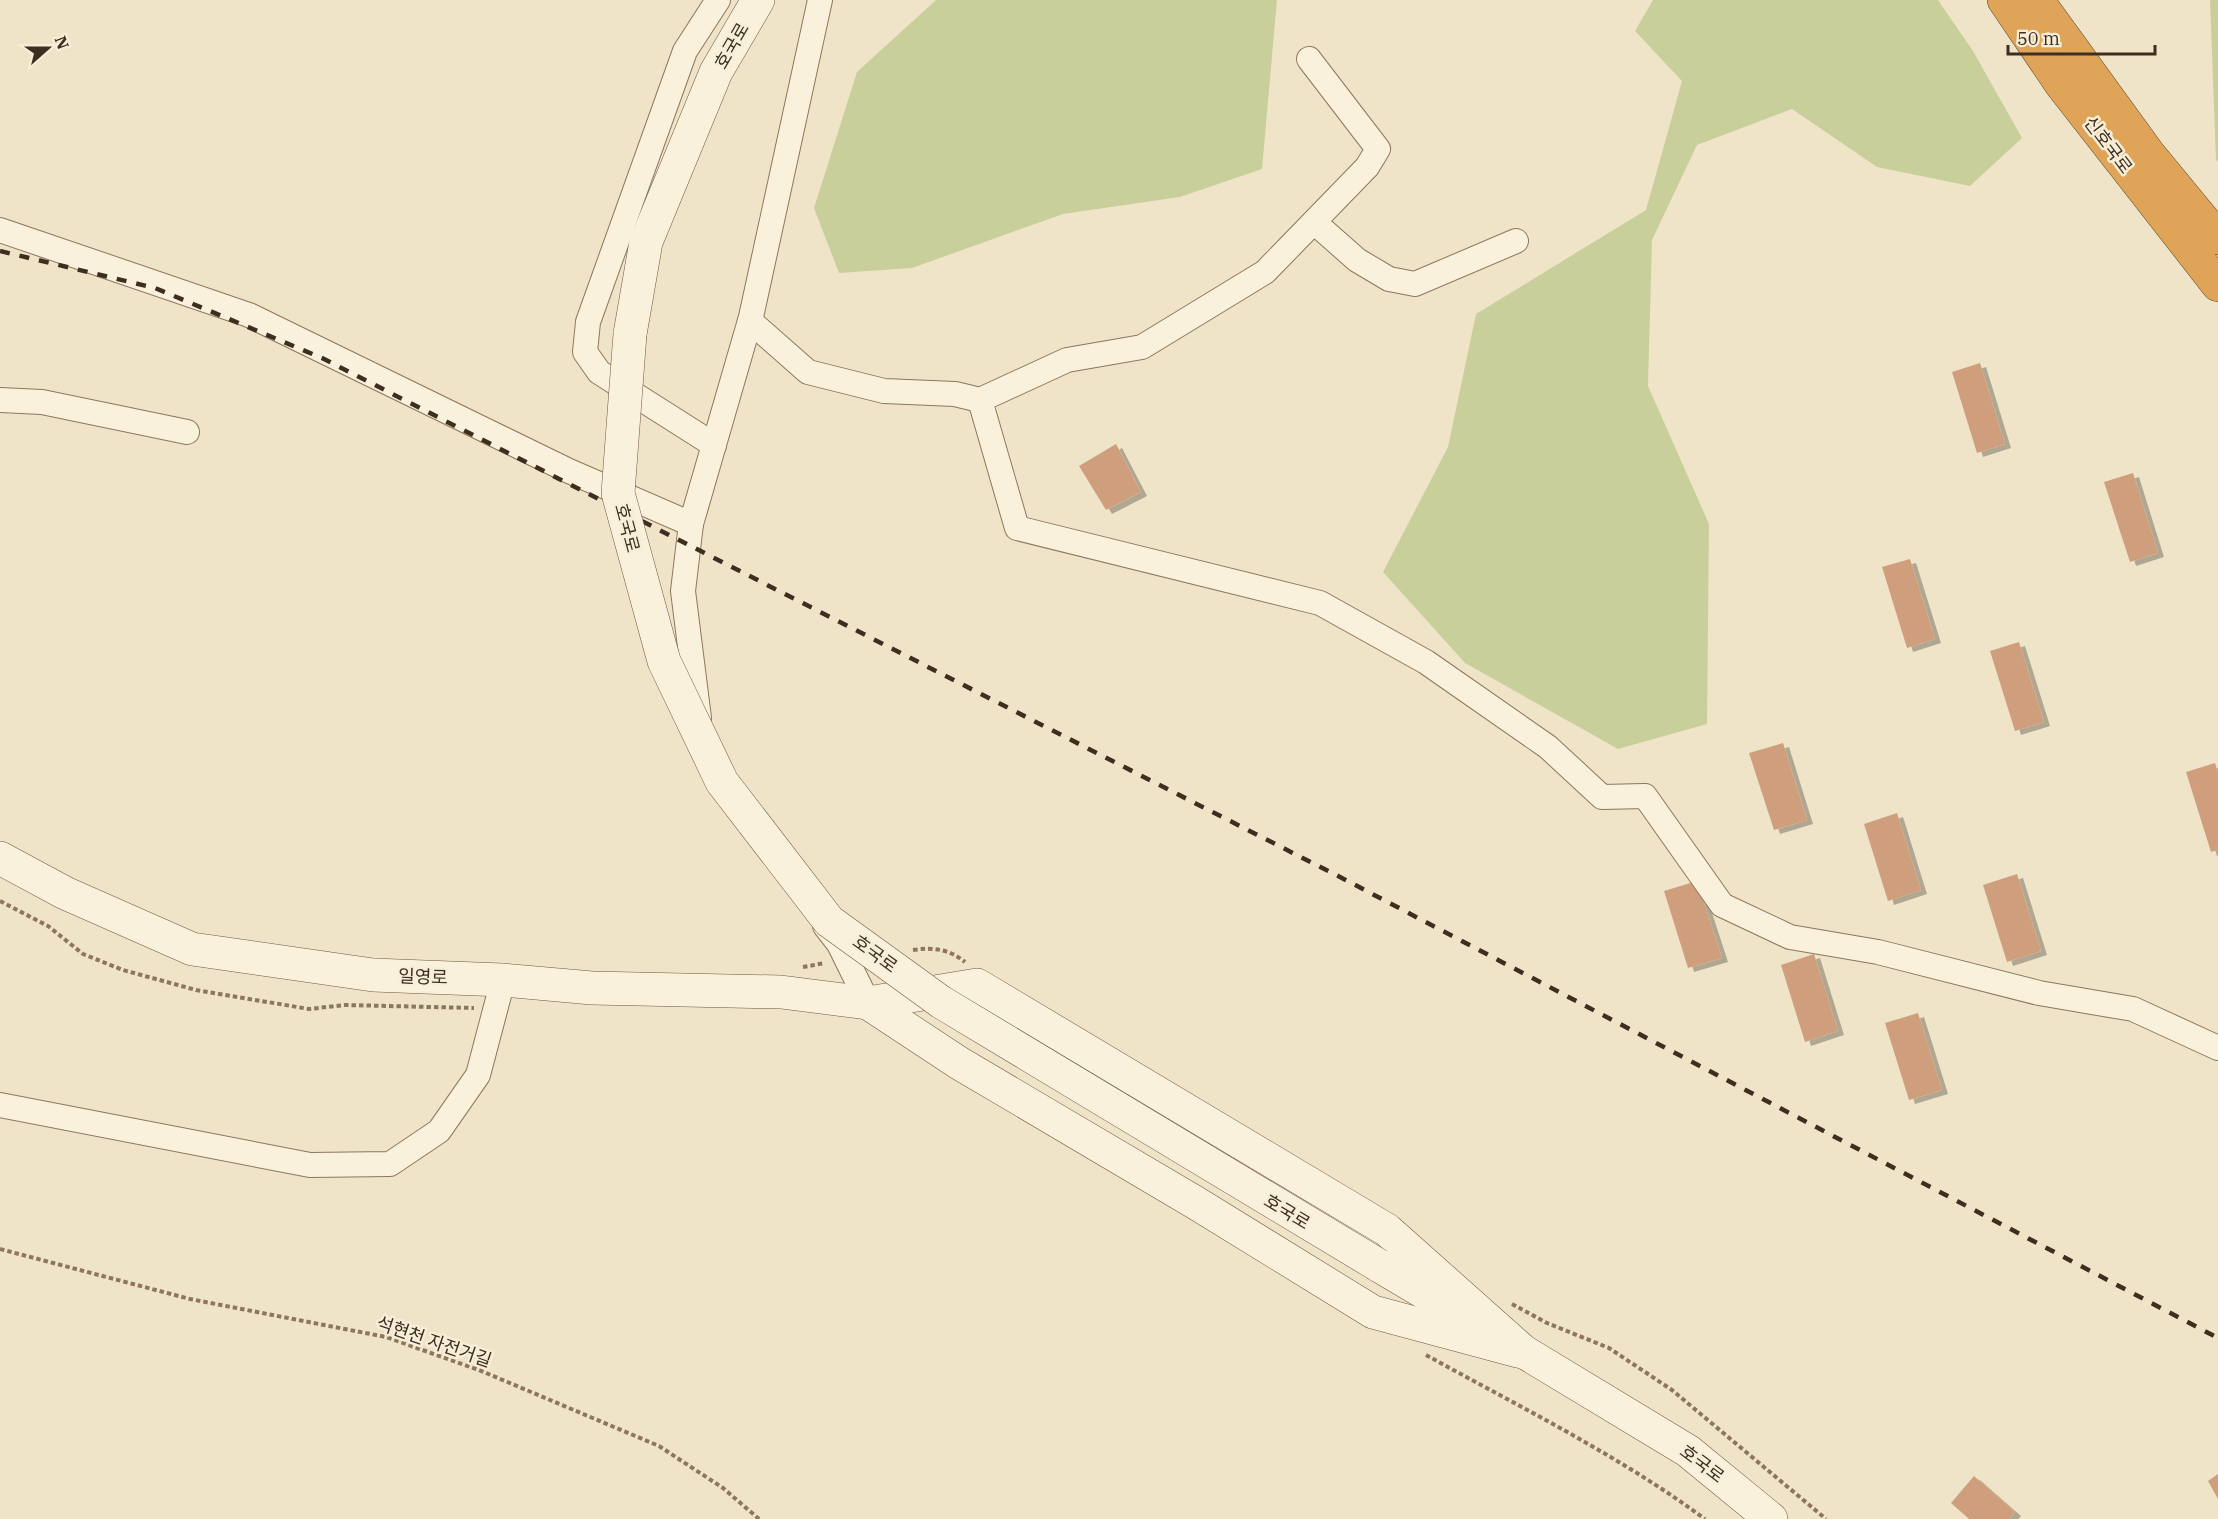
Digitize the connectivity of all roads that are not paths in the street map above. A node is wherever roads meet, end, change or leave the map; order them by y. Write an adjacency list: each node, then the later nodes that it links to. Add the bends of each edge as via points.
1 (718, 0): 16 (street, via 685,51 588,322 585,352 599,372)
2 (758, 0): 23 (main road, 호국로, bridge, via 716,72 646,242 630,334 618,493 664,661 722,782 829,921 941,1002)
3 (820, 0): 12 (street)
4 (2004, 0): 11 (highway, 신호국로, via 2061,84)
5 (2037, 0): 9 (highway, 신호국로, via 2148,153)
6 (1310, 58): 7 (street, via 1378,149 1367,167)
7 (1314, 222): 10 (street, via 1357,260 1389,279 1415,284); 14 (street, via 1265,272 1142,347 1067,360)
8 (0, 230): 17 (street, via 249,315 569,471)
9 (2218, 237)
10 (1516, 241)
11 (2218, 285)
12 (750, 321): 14 (street, via 808,372 884,391 955,394); 16 (street)
13 (0, 400): 15 (street, via 42,402)
14 (980, 400): 21 (street, via 1017,528 1320,603 1426,662 1548,747 1602,797 1645,796 1722,905 1790,937 1878,952 2039,993 2133,1009)
15 (187, 432)
16 (714, 445): 17 (street)
17 (691, 524): 20 (street, via 683,591 701,735 791,884 839,944)
18 (0, 858): 19 (main road, 일영로, via 65,893 192,949)
19 (500, 994): 20 (main road, 일영로, via 592,988 781,992); 22 (street, via 478,1075 439,1131 390,1164 310,1165)
20 (868, 1003): 23 (main road, via 959,1063 1373,1312); 23 (main road, via 977,985 1387,1230)
21 (2218, 1048)
22 (0, 1105)
23 (1525, 1353): 24 (main road, 호국로, via 1688,1451)
24 (1772, 1519)

